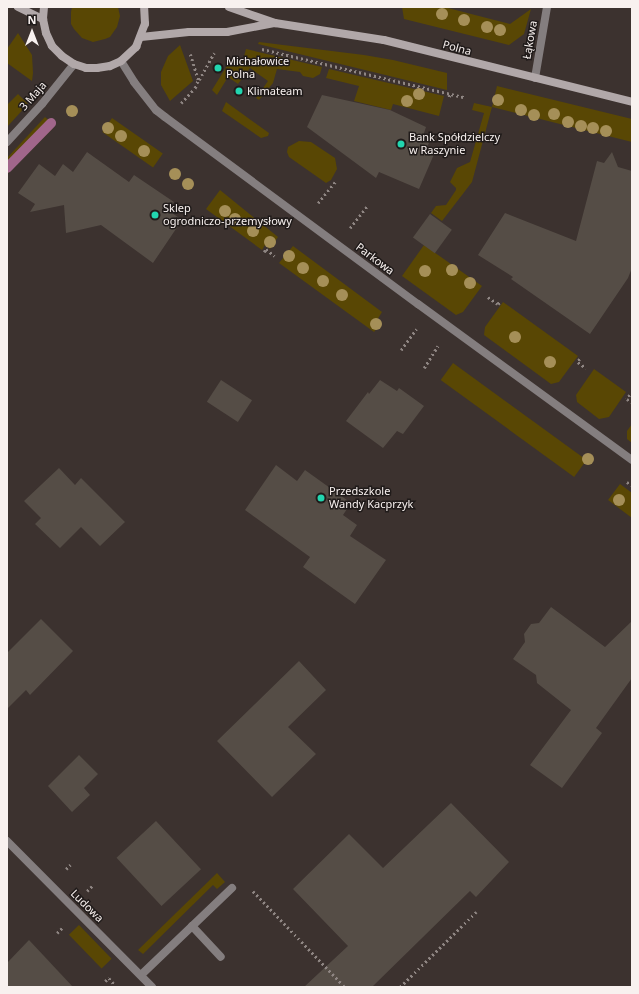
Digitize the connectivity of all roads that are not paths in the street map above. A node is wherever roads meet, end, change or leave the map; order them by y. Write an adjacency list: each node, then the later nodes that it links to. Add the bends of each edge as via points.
1 (18, 7): 6 (street)
2 (44, 7): 6 (street)
3 (144, 7): 8 (street, via 145,24)
4 (229, 7): 7 (street, Polna)
5 (547, 7): 11 (street, Łąkowa)
6 (43, 19): 10 (street, via 52,46)
7 (275, 23): 8 (street, Polna, via 227,32 189,32); 11 (street, Polna, via 384,40)
8 (141, 37): 9 (street)
9 (121, 61): 10 (street, via 97,68); 14 (street, Parkowa, via 156,110)
10 (74, 64): 13 (street, 3 Maja)
11 (535, 78): 12 (street, Polna)
12 (632, 102)
13 (7, 142)
14 (632, 460)
15 (7, 841): 19 (street, Ludowa)
16 (232, 888): 17 (street)
17 (192, 926): 18 (street); 19 (street)
18 (221, 957)
19 (141, 975): 20 (street, Ludowa)
20 (152, 987)

